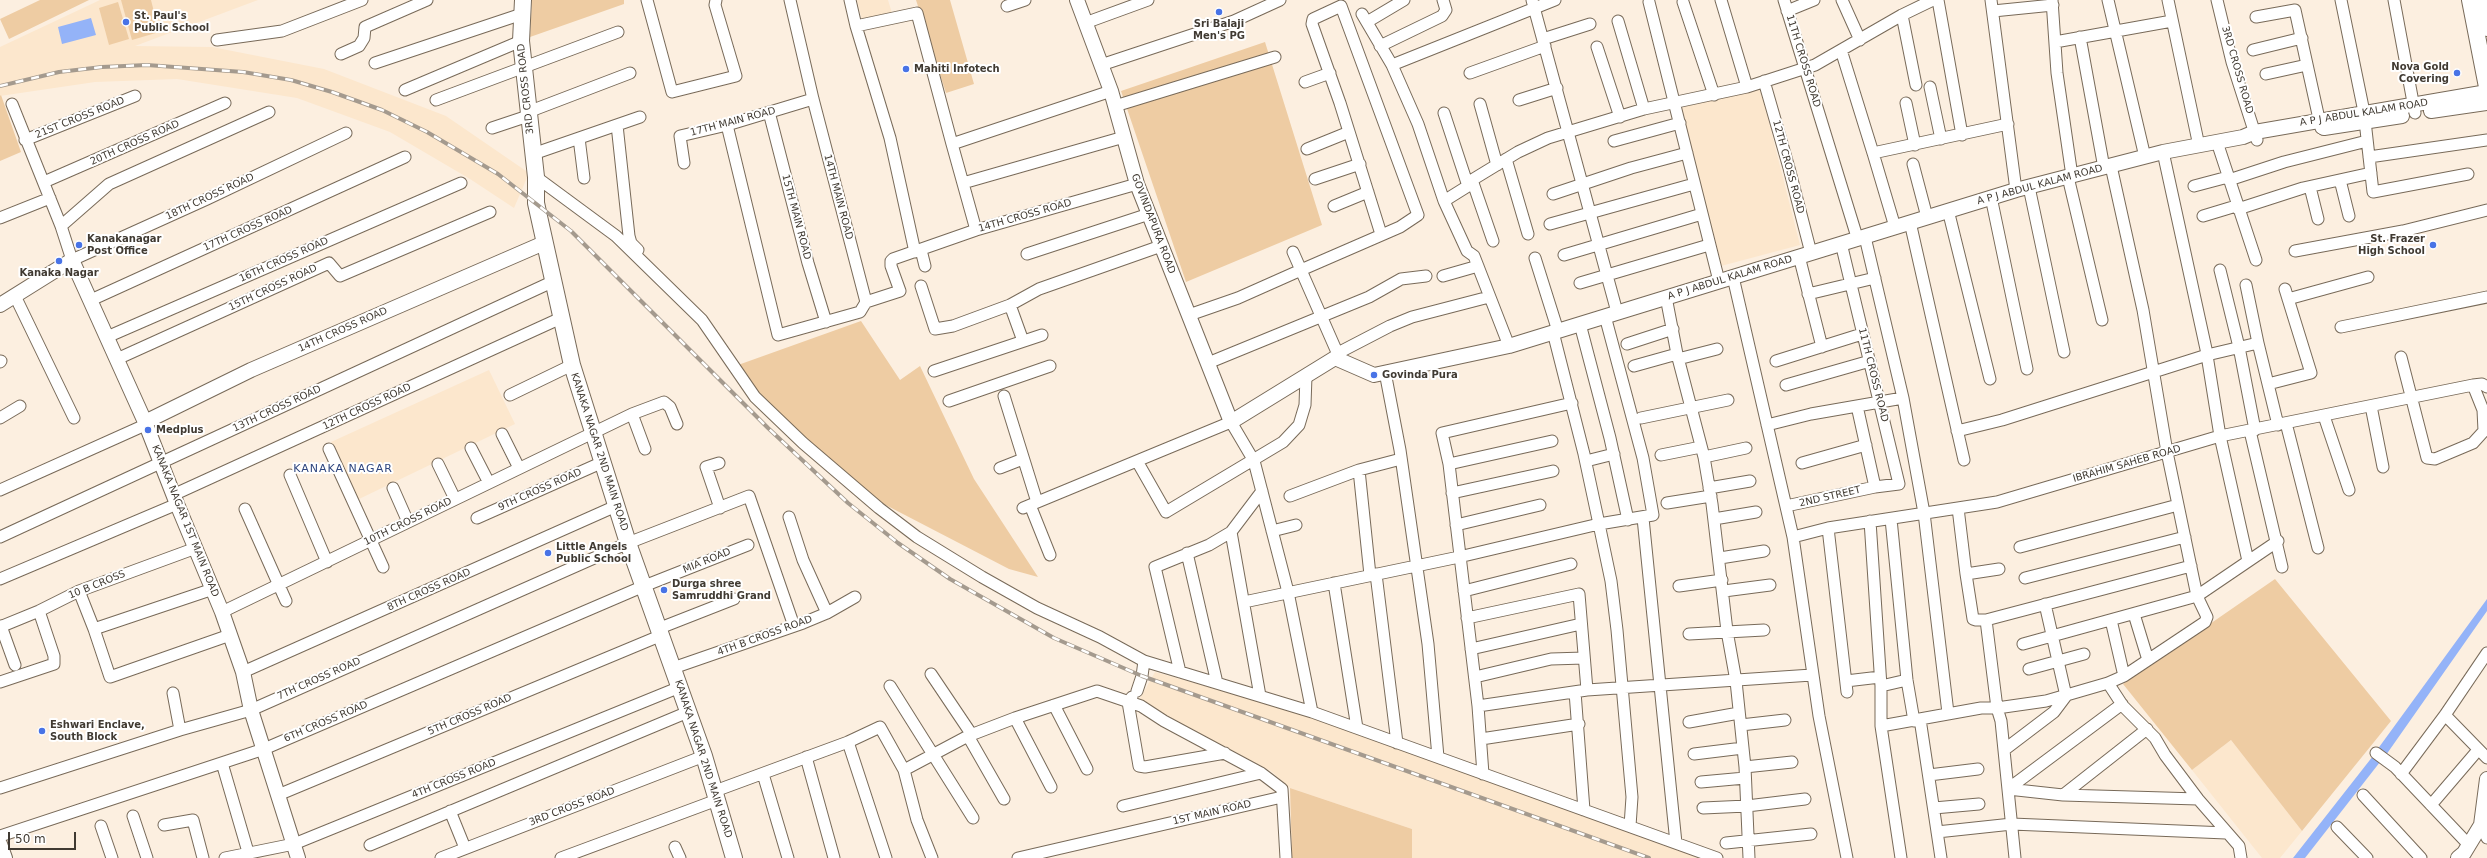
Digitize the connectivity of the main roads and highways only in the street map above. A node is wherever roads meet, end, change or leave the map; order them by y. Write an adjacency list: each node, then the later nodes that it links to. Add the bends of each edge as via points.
1 (2470, 0): 5 (main road)
2 (2482, 0): 4 (main road)
3 (523, 7): 6 (main road, 3RD CROSS ROAD, via 521,41)
4 (2487, 28)
5 (2487, 87)
6 (536, 177): 7 (main road, KANAKA NAGAR 2ND MAIN ROAD, via 536,203 572,365 628,543 704,756)
7 (734, 858)

